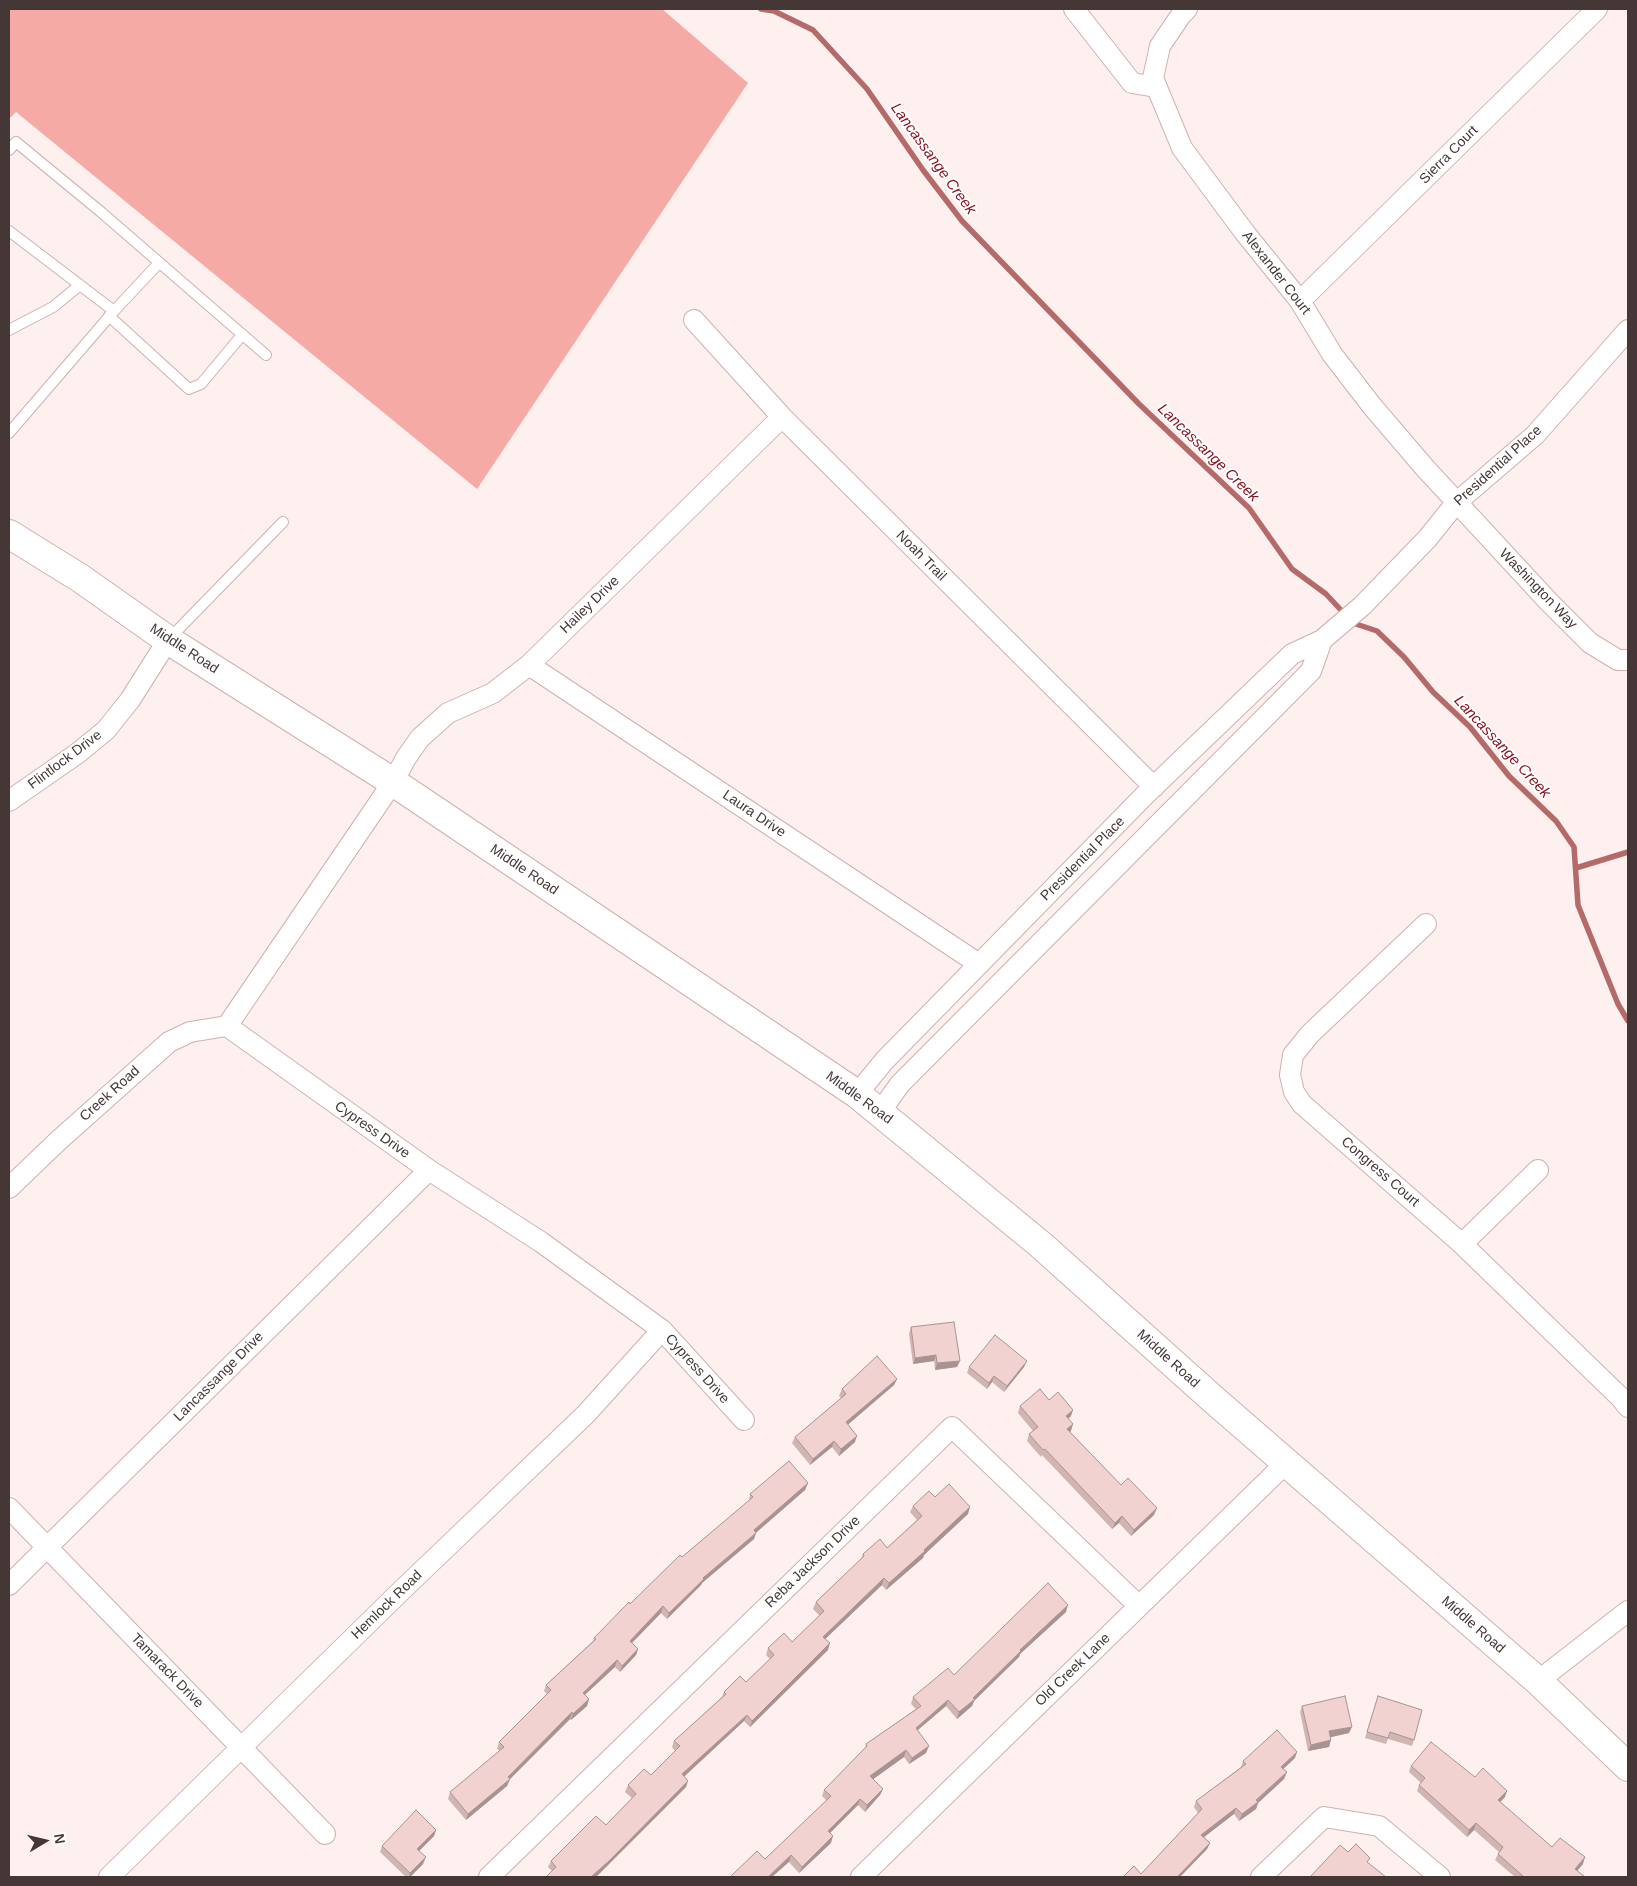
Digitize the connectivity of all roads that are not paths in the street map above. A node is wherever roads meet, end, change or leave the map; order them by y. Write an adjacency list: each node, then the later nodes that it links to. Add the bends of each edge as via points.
1 (1074, 9): 4 (street, via 1132,82)
2 (1187, 9): 4 (street, via 1160,46)
3 (1597, 9): 9 (street, Sierra Court)
4 (1155, 82): 9 (street, Alexander Court, via 1182,148)
5 (9, 150): 7 (lane, via 16,142)
6 (9, 230): 8 (lane)
7 (159, 263): 10 (lane); 14 (lane)
8 (80, 285): 10 (lane); 12 (lane, via 53,307)
9 (1300, 301): 18 (street, Alexander Court, via 1330,352)
10 (112, 314): 14 (lane, via 190,389 201,384); 17 (lane)
11 (694, 320): 16 (street, Noah Trail)
12 (9, 330)
13 (1628, 330): 18 (street, Presidential Place, via 1536,435)
14 (242, 335): 15 (lane)
15 (266, 355)
16 (782, 417): 24 (street, Hailey Drive); 26 (street, Noah Trail)
17 (9, 433)
18 (1456, 503): 22 (street, Presidential Place, via 1427,539 1362,606); 23 (street, Washington Way, via 1590,643 1618,660)
19 (282, 522): 21 (lane)
20 (9, 534): 21 (main road, Middle Road, via 80,578)
21 (168, 640): 25 (main road, Middle Road); 27 (street, Flintlock Drive, via 130,700 106,730 78,754)
22 (1322, 640): 26 (street, Presidential Place, via 1292,654); 32 (street, Presidential Place, via 1311,671 900,1084)
23 (1628, 660)
24 (529, 665): 25 (street, Hailey Drive, via 493,693 448,712 420,738); 29 (street, Laura Drive)
25 (394, 782): 30 (street); 31 (main road, Middle Road)
26 (1154, 787): 29 (street, Presidential Place)
27 (9, 801)
28 (1426, 924): 36 (street, Congress Court, via 1310,1034 1293,1055 1290,1074 1294,1092 1302,1104)
29 (979, 964): 31 (street, Presidential Place, via 885,1060)
30 (226, 1026): 33 (street, Cypress Drive); 35 (street, Creek Road, via 190,1032 169,1042)
31 (857, 1094): 32 (main road, Middle Road)
32 (880, 1112): 40 (main road, Middle Road, via 1041,1245)
33 (429, 1170): 37 (street, Cypress Drive, via 541,1242); 42 (street, Lancassange Drive)
34 (1538, 1170): 36 (street)
35 (9, 1188)
36 (1462, 1244): 38 (street, Congress Court)
37 (662, 1330): 39 (street, Cypress Drive); 47 (street, Hemlock Road, via 586,1414)
38 (1628, 1407)
39 (744, 1420)
40 (1286, 1463): 44 (street, Old Creek Lane); 46 (main road, Middle Road)
41 (9, 1508): 42 (street, Tamarack Drive)
42 (47, 1546): 43 (street, Lancassange Drive); 47 (street, Tamarack Drive)
43 (9, 1585)
44 (1139, 1606): 51 (street, Reba Jackson Drive, via 952,1427); 52 (street, Old Creek Lane)
45 (1628, 1611): 46 (street)
46 (1538, 1681): 48 (main road, Middle Road)
47 (242, 1748): 49 (street, Tamarack Drive); 50 (street, Hemlock Road)
48 (1628, 1767)
49 (325, 1834)
50 (109, 1877)
51 (489, 1877)
52 (861, 1877)
53 (1261, 1877): 54 (street, via 1324,1816 1379,1826)
54 (1440, 1877)

